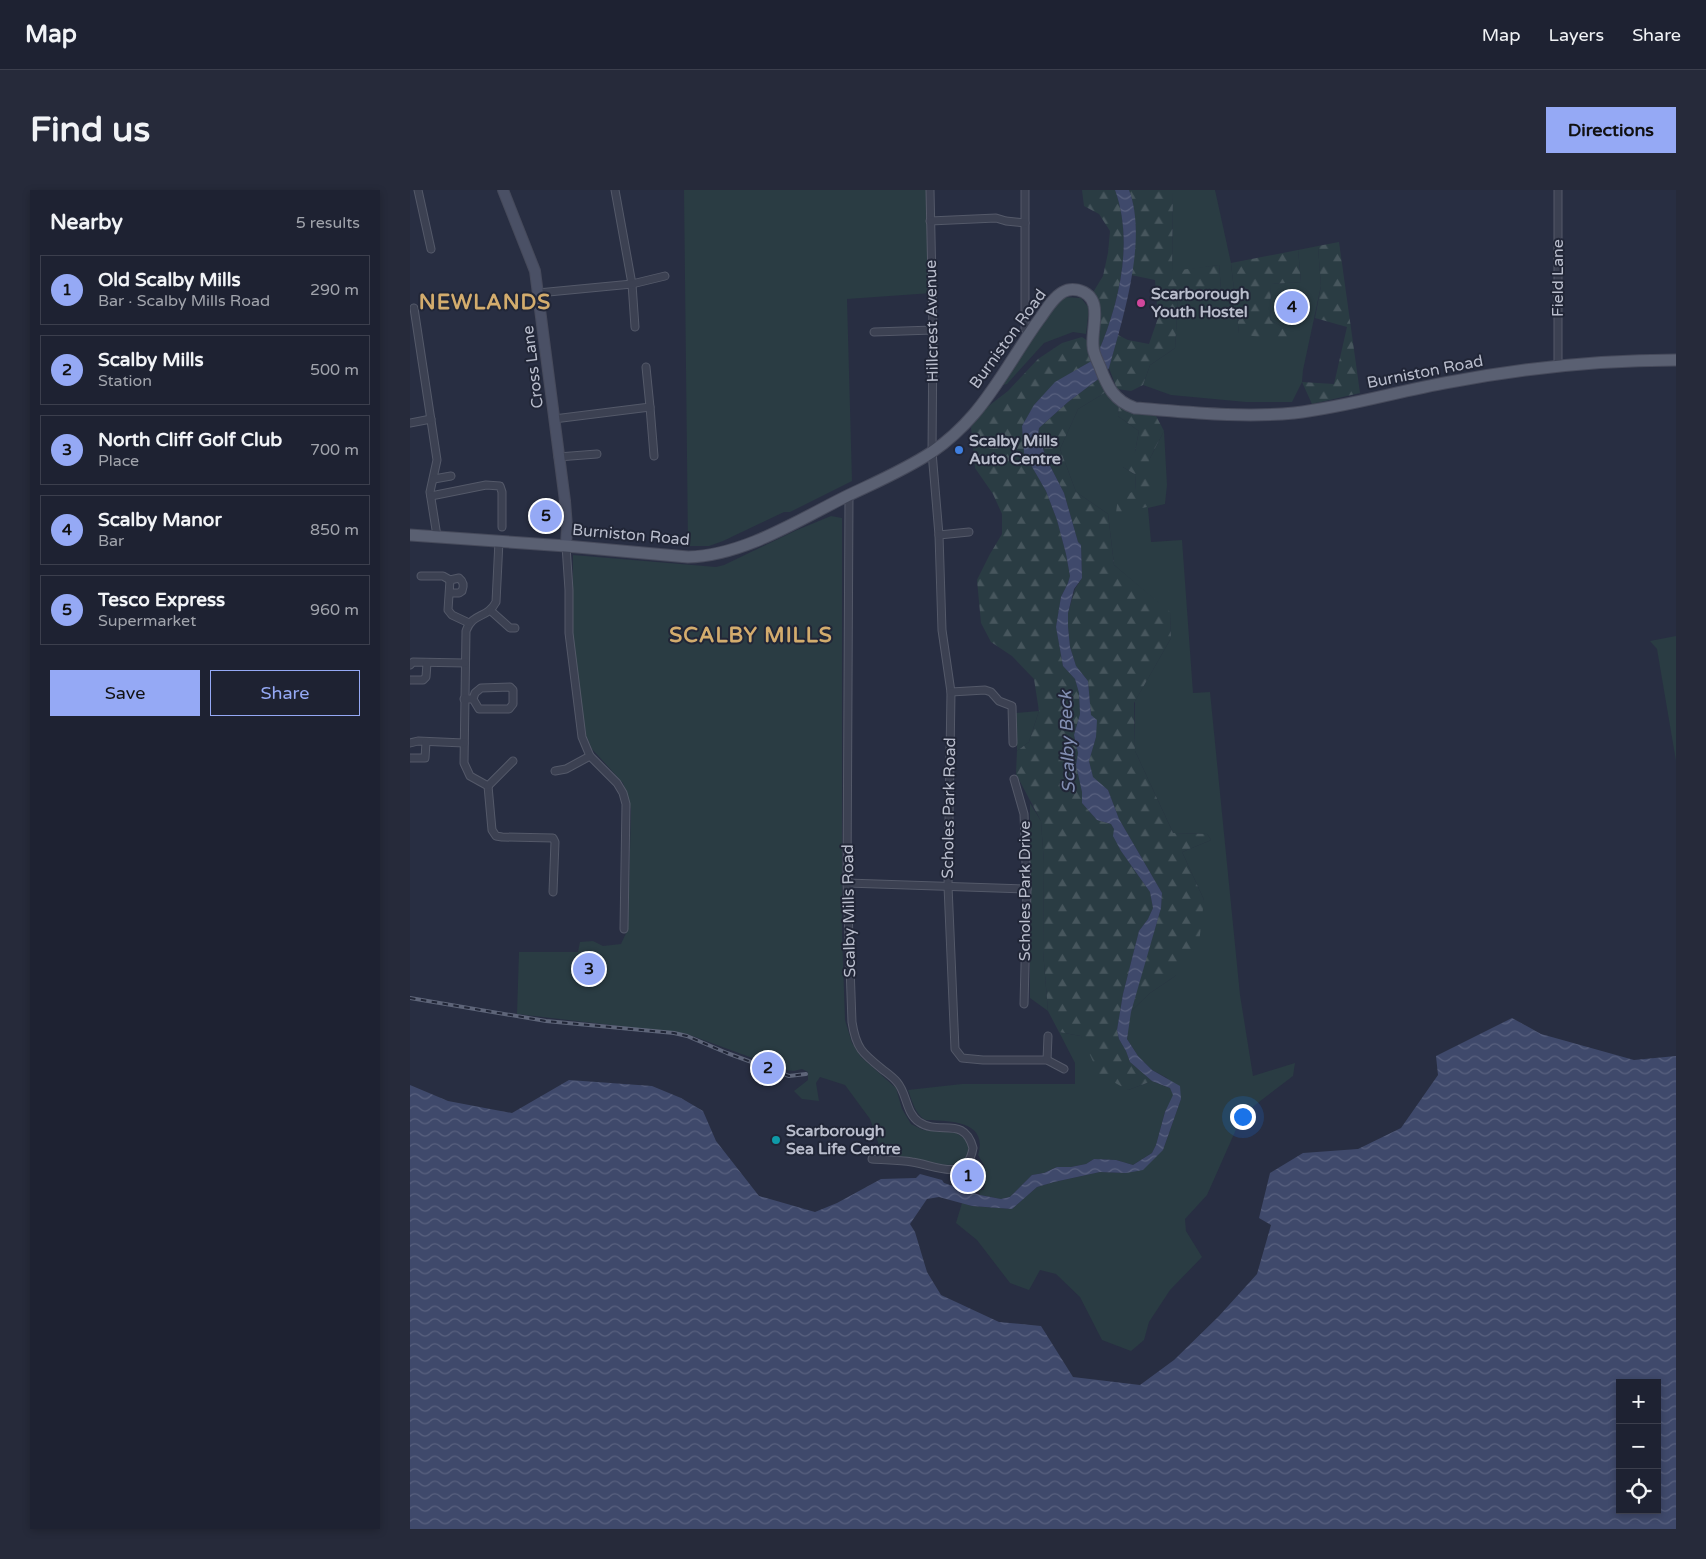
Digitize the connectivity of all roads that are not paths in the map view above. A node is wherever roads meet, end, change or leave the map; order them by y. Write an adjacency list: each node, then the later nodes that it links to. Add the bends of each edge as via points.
1 (418, 190): 9 (street)
2 (503, 190): 12 (street, Cross Lane, via 535,271)
3 (615, 190): 11 (street)
4 (930, 190): 7 (street, Hillcrest Avenue)
5 (1025, 190): 8 (street)
6 (1558, 190): 20 (street, Field Lane)
7 (930, 221): 8 (street, via 996,218); 15 (street, Hillcrest Avenue)
8 (1025, 222): 17 (street, via 1025,329)
9 (431, 248)
10 (664, 276): 11 (street)
11 (632, 284): 12 (street); 14 (street)
12 (538, 293): 23 (street, Cross Lane)
13 (414, 308): 22 (street)
14 (635, 327)
15 (934, 330): 16 (street); 25 (street, Hillcrest Avenue)
16 (874, 332)
17 (1029, 332): 20 (main road, Burniston Road, via 1062,292 1081,291 1090,298 1095,310 1094,354 1114,396 1135,408 1201,413 1276,414 1333,407 1451,381); 25 (main road, Burniston Road, via 976,412)
18 (1676, 360): 20 (main road, Burniston Road)
19 (646, 367): 21 (street)
20 (1558, 367)
21 (650, 408): 23 (street); 27 (street)
22 (431, 418): 24 (street); 30 (street, via 437,460)
23 (554, 419): 28 (street, Cross Lane)
24 (410, 423)
25 (932, 452): 32 (main road, Burniston Road); 36 (street, Scholes Park Road)
26 (597, 454): 28 (street)
27 (654, 456)
28 (558, 457): 39 (street, Cross Lane, via 567,527)
29 (450, 476): 30 (street)
30 (434, 479): 31 (street)
31 (432, 496): 33 (street, via 486,485 500,486); 37 (street)
32 (849, 496): 39 (main road, Burniston Road, via 736,549 703,557); 63 (street, Scalby Mills Road)
33 (502, 527)
34 (969, 532): 36 (street)
35 (410, 535): 37 (main road, Burniston Road)
36 (938, 535): 50 (street, Scholes Park Road, via 942,630)
37 (436, 536): 38 (main road, Burniston Road)
38 (499, 541): 39 (main road, Burniston Road); 43 (street, via 496,602)
39 (566, 546): 57 (street, via 569,633 582,737)
40 (421, 576): 41 (street, via 443,576)
41 (450, 580): 42 (street); 42 (street, via 459,578 464,585 462,591)
42 (450, 593): 44 (street, via 448,610)
43 (491, 611): 44 (street); 45 (street, via 510,628)
44 (469, 623): 47 (street)
45 (515, 628)
46 (427, 663): 47 (street); 48 (street, via 413,662); 49 (street, via 423,680)
47 (465, 663): 51 (street)
48 (410, 665)
49 (410, 680)
50 (951, 692): 56 (street, via 985,690 1012,706); 64 (street, Scholes Park Road)
51 (464, 699): 52 (street); 55 (street)
52 (473, 699): 52 (street, via 481,688 510,687 513,690 513,704 509,710 479,709)
53 (426, 742): 54 (street); 55 (street); 58 (street, via 425,758)
54 (410, 743)
55 (464, 743): 62 (street, via 466,770)
56 (1013, 743)
57 (590, 756): 60 (street); 67 (street, via 617,783 626,804)
58 (410, 758)
59 (513, 762): 62 (street)
60 (555, 771)
61 (1014, 779): 65 (street, Scholes Park Drive, via 1024,814)
62 (488, 786): 66 (street, via 492,830 496,836 553,838)
63 (847, 883): 64 (street); 72 (street, Scalby Mills Road, via 855,1040 864,1054 897,1082 913,1118 924,1125 958,1129 967,1135 973,1148 969,1162 957,1170)
64 (948, 886): 65 (street); 70 (street, Scholes Park Road, via 955,1049 962,1058)
65 (1027, 890): 68 (street, Scholes Park Drive)
66 (552, 892)
67 (624, 929)
68 (1024, 1004)
69 (1048, 1036): 70 (street)
70 (1047, 1060): 71 (street, Scholes Park Road)
71 (1064, 1069)
72 (872, 1159)

